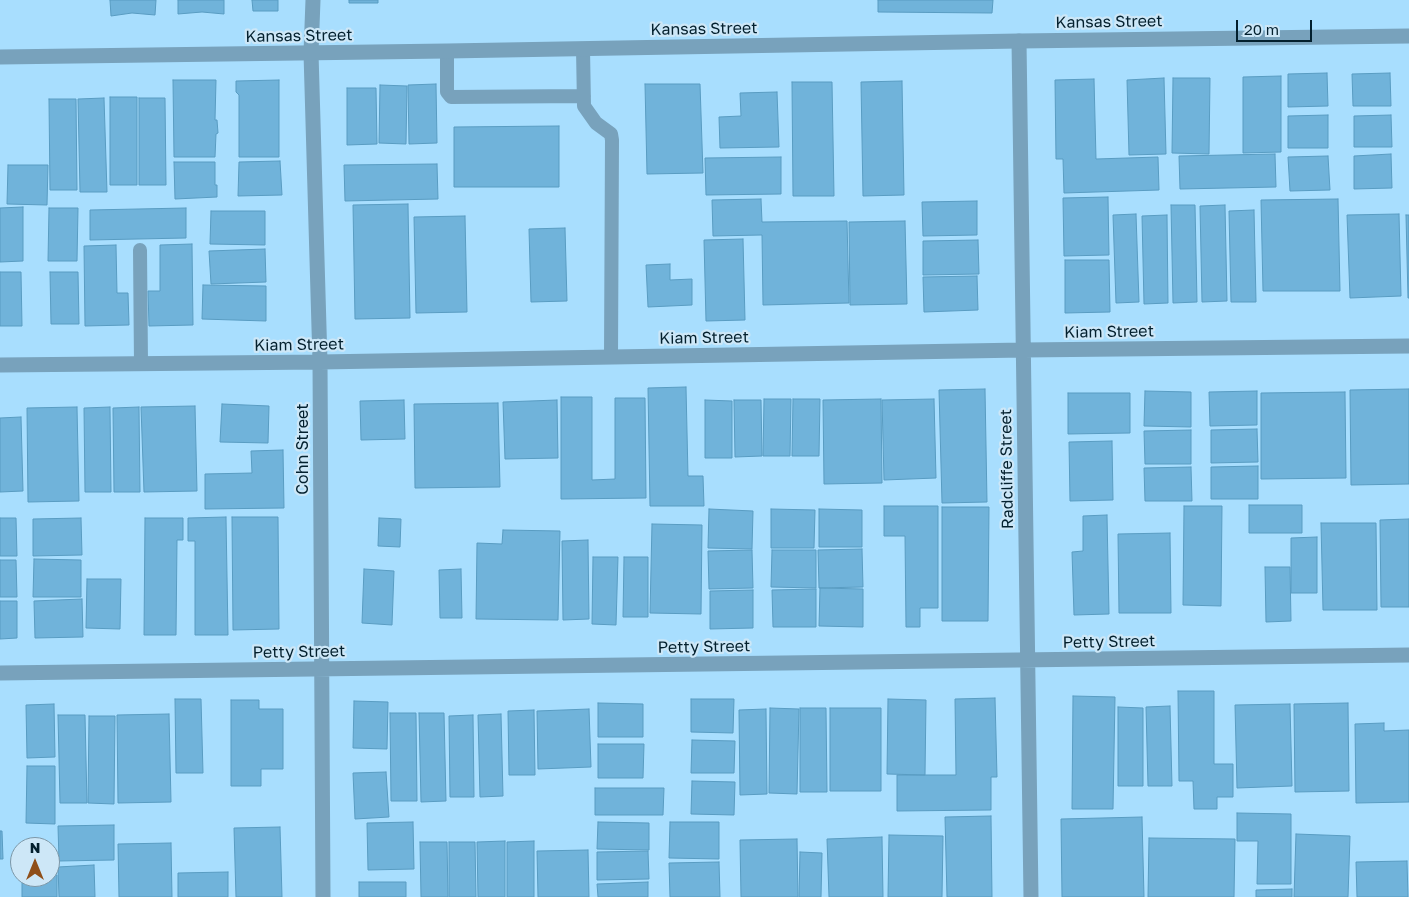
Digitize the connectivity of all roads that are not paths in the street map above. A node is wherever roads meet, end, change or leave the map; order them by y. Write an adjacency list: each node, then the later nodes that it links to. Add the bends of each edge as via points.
1 (313, 0): 6 (street, Cohn Street)
2 (1409, 36): 3 (street, Kansas Street)
3 (1019, 41): 4 (street, Kansas Street); 11 (street, Radcliffe Street)
4 (583, 49): 5 (street, Kansas Street); 8 (lane)
5 (447, 51): 6 (street, Kansas Street); 8 (lane, via 447,92 451,97)
6 (311, 53): 7 (street, Kansas Street); 13 (street, Cohn Street)
7 (0, 56)
8 (584, 96): 12 (lane, via 584,106 611,134 612,140)
9 (140, 250): 14 (lane)
10 (1409, 346): 11 (street, Kiam Street)
11 (1023, 350): 12 (street, Kiam Street); 17 (street, Radcliffe Street)
12 (611, 357): 13 (street, Kiam Street)
13 (320, 362): 14 (street, Kiam Street); 18 (street, Cohn Street)
14 (141, 364): 15 (street, Kiam Street)
15 (0, 365)
16 (1409, 655): 17 (street, Petty Street)
17 (1028, 660): 18 (street, Petty Street); 21 (street, Radcliffe Street)
18 (322, 669): 19 (street, Petty Street); 20 (street, Cohn Street)
19 (0, 673)
20 (323, 897)
21 (1031, 897)

